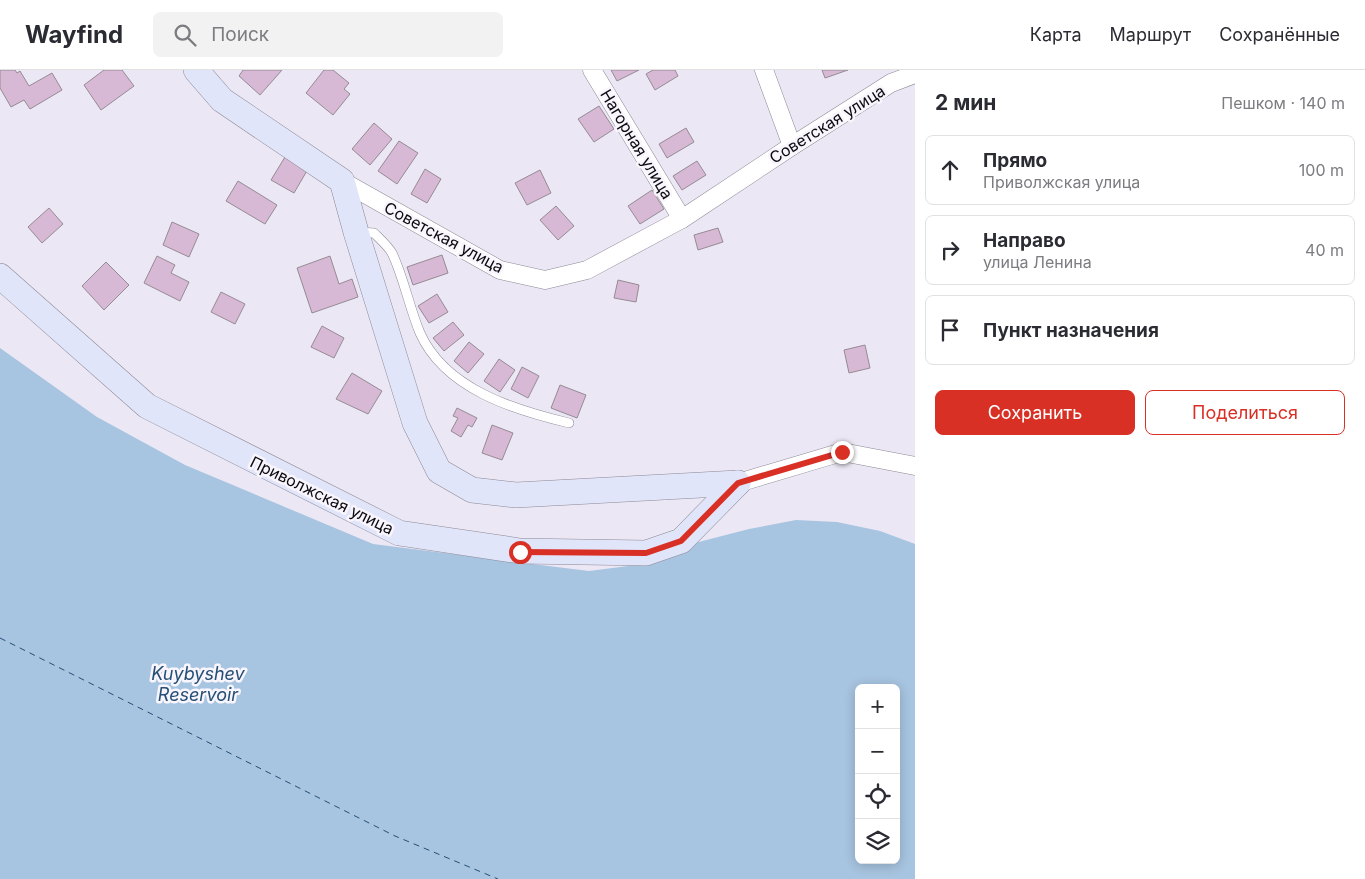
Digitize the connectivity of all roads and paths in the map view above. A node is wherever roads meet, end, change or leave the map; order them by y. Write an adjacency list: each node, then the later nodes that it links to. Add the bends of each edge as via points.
1 (196, 70): 7 (street, Советская улица, via 222,100)
2 (592, 70): 8 (street, Нагорная улица)
3 (764, 70): 6 (street)
4 (915, 74): 5 (street, Советская улица)
5 (889, 77): 6 (street, Советская улица)
6 (792, 146): 8 (street, Советская улица)
7 (342, 181): 8 (street, Советская улица, via 500,270 545,280 587,270); 9 (street)
8 (682, 218)
9 (356, 232): 11 (lane, via 374,233 391,252 420,334 441,364 477,392 528,413); 13 (street, via 415,423 439,472 472,490 516,495)
10 (0, 276): 13 (street, Приволжская улица, via 147,406 399,533 520,552 646,553 681,541)
11 (569, 423)
12 (915, 466): 13 (street, via 842,452)
13 (738, 483)

